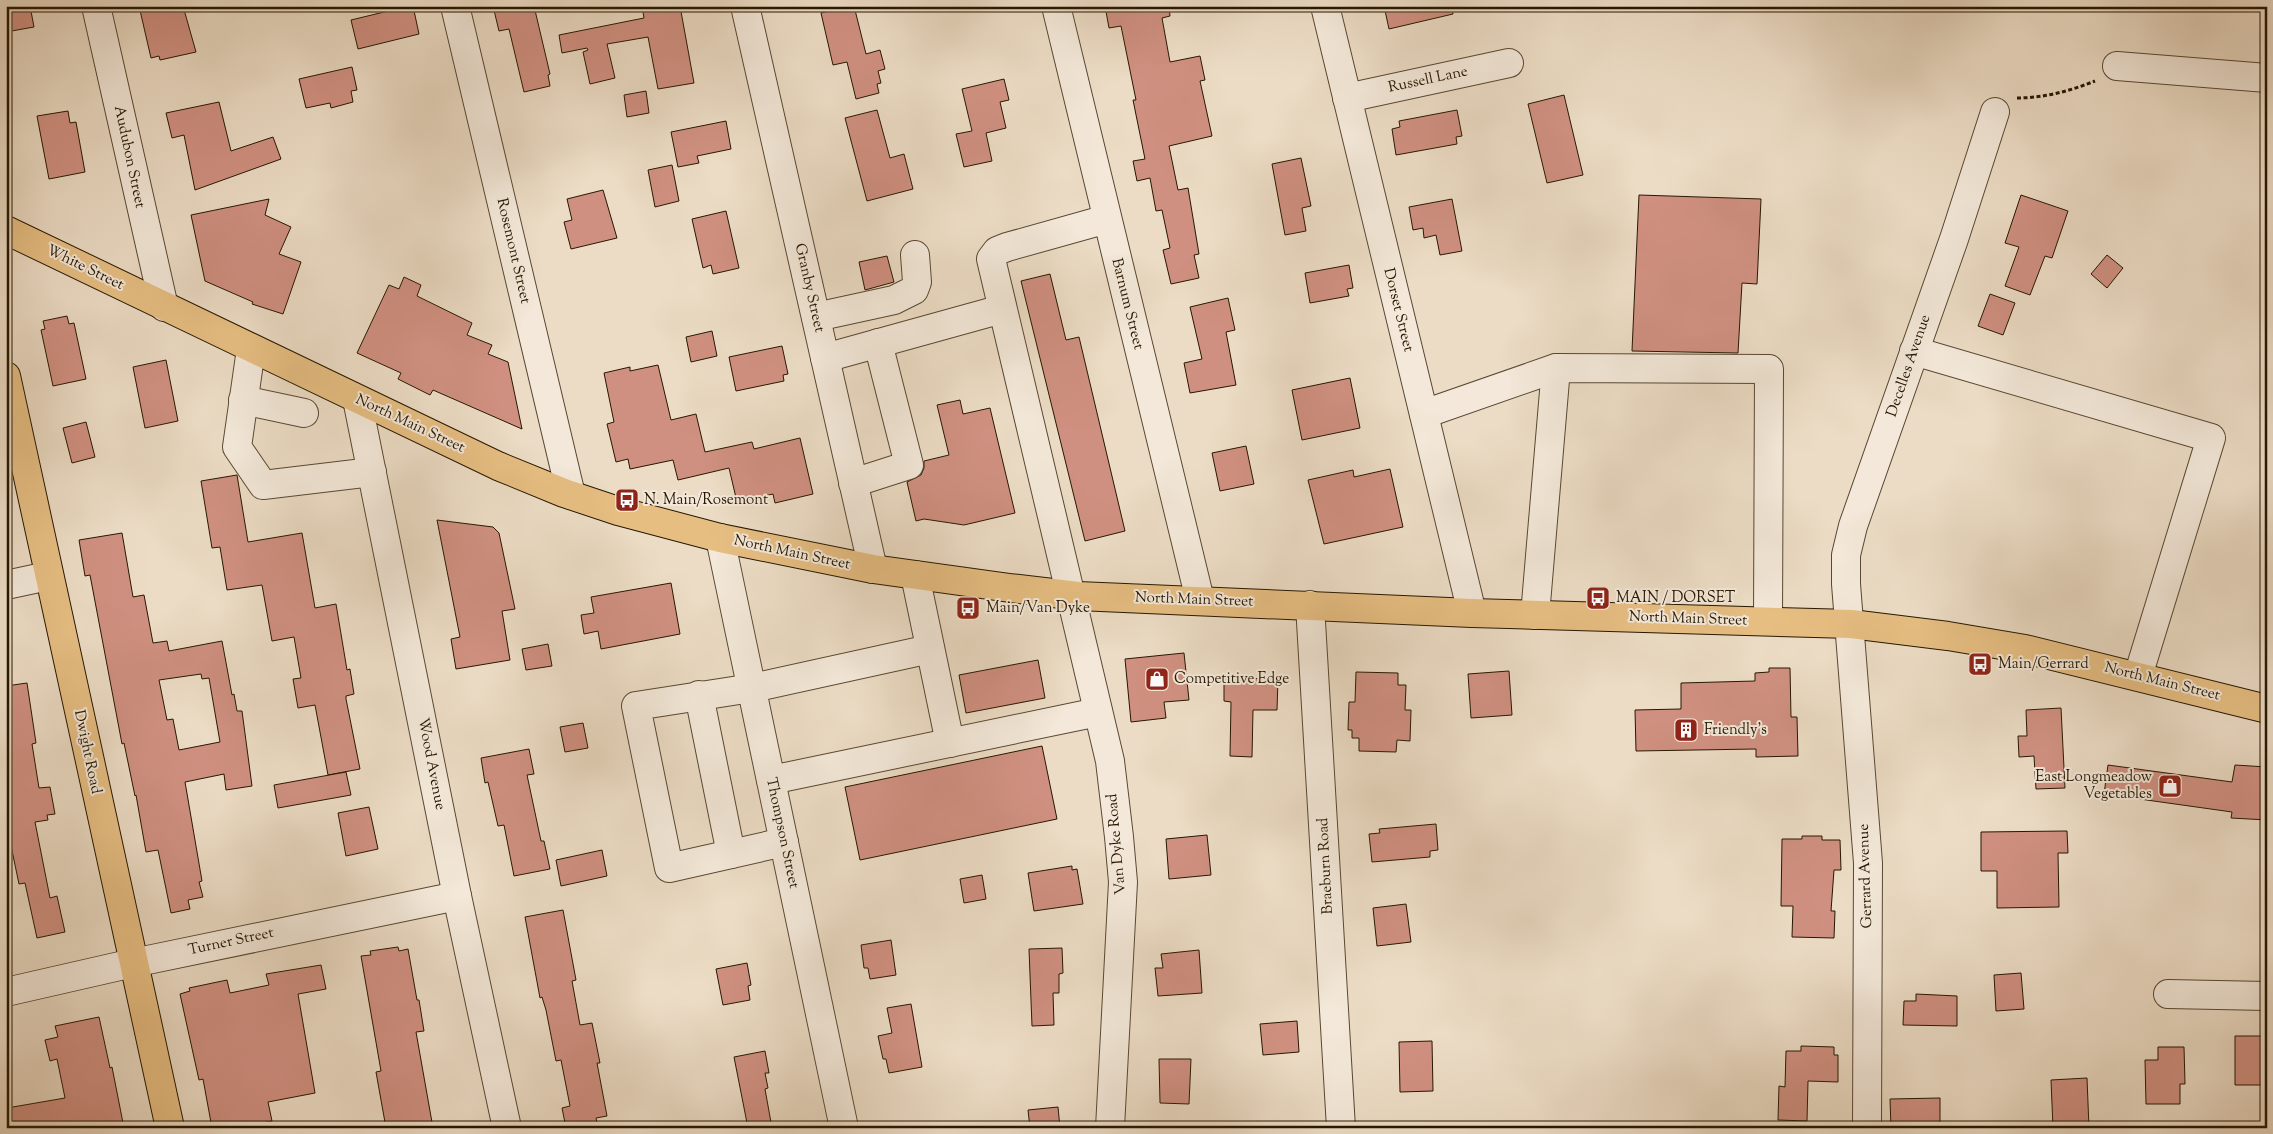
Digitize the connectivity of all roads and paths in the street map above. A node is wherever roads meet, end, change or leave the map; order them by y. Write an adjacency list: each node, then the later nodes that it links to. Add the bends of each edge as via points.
1 (96, 6): 14 (street, Audubon Street)
2 (455, 6): 29 (street, Rosemont Street)
3 (745, 6): 16 (street, Granby Street)
4 (1056, 6): 11 (street, Barnum Street)
5 (1325, 6): 9 (street, Dorset Street)
6 (1510, 63): 9 (street, Russell Lane)
7 (2117, 66): 8 (street); 10 (path, via 2095,81 2070,90 2029,98 2004,98)
8 (2267, 78)
9 (1347, 98): 26 (street, Dorset Street)
10 (1996, 112): 19 (street, Decelles Avenue)
11 (1107, 219): 15 (street, Van Dyke Road, via 997,251 991,259); 36 (street, Barnum Street)
12 (6, 230): 14 (main road, White Street)
13 (915, 255): 16 (street, via 917,282 914,290 894,300)
14 (164, 307): 18 (main road, North Main Street)
15 (1002, 309): 17 (street); 35 (street, Van Dyke Road)
16 (816, 317): 20 (street, Granby Street)
17 (878, 343): 20 (street); 28 (street, via 909,465)
18 (251, 349): 23 (main road, North Main Street); 24 (street)
19 (1914, 351): 41 (street, Decelles Avenue, via 1853,526 1846,555); 43 (street, via 2212,438)
20 (825, 358): 28 (street, Granby Street)
21 (1556, 368): 26 (street); 39 (street); 40 (street, via 1769,369)
22 (6, 376): 33 (main road, Dwight Road)
23 (357, 399): 27 (street, Wood Avenue); 29 (main road, North Main Street, via 498,466)
24 (243, 400): 25 (street); 27 (street, via 237,447 262,484)
25 (304, 413)
26 (1424, 414): 38 (street, Dorset Street)
27 (372, 472): 52 (street, Wood Avenue)
28 (854, 483): 31 (street, Granby Street)
29 (571, 495): 30 (main road, North Main Street)
30 (720, 538): 31 (main road, North Main Street); 44 (street, Thompson Street)
31 (873, 569): 32 (main road, North Main Street)
32 (915, 575): 35 (main road, North Main Street); 42 (street)
33 (48, 576): 34 (street); 53 (main road, Dwight Road)
34 (6, 585)
35 (1070, 594): 36 (main road, North Main Street); 47 (street, Van Dyke Road)
36 (1200, 600): 37 (main road, North Main Street)
37 (1310, 605): 38 (main road, North Main Street); 61 (street, Braeburn Road)
38 (1472, 613): 39 (main road, North Main Street)
39 (1535, 615): 40 (main road, North Main Street)
40 (1768, 622): 41 (main road, North Main Street)
41 (1851, 624): 43 (main road, North Main Street, via 1999,644); 62 (street, Gerrard Avenue, via 1868,863)
42 (930, 649): 44 (street); 48 (street)
43 (2138, 676): 46 (main road, North Main Street)
44 (752, 688): 45 (street); 49 (street, Thompson Street)
45 (699, 695): 51 (street); 51 (street, via 636,706 669,868)
46 (2267, 709)
47 (1098, 712): 48 (street); 60 (street, Van Dyke Road, via 1110,761 1122,882)
48 (950, 743): 49 (street)
49 (771, 780): 50 (street, Thompson Street)
50 (784, 842): 51 (street); 59 (street, Thompson Street)
51 (730, 854)
52 (457, 896): 53 (street, Turner Street); 58 (street, Wood Avenue)
53 (133, 963): 54 (street, Turner Street); 57 (main road, Dwight Road)
54 (6, 992)
55 (2168, 994): 56 (street)
56 (2267, 996)
57 (170, 1128)
58 (507, 1128)
59 (844, 1128)
60 (1110, 1128)
61 (1341, 1128)
62 (1867, 1128)

